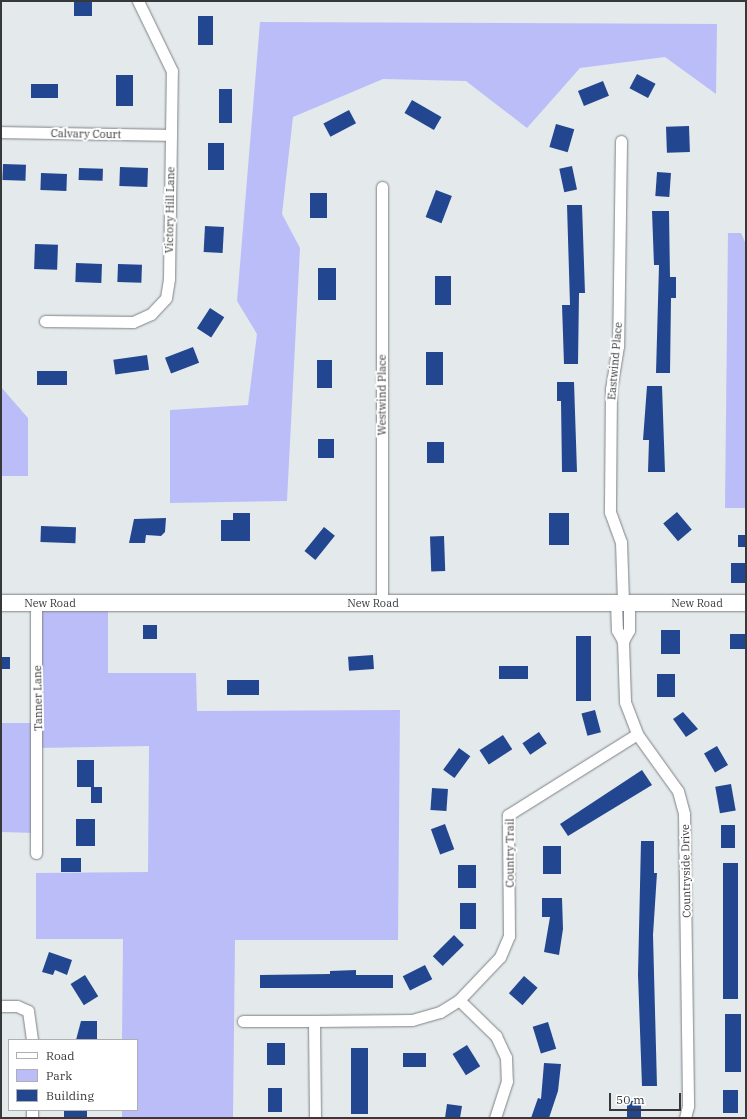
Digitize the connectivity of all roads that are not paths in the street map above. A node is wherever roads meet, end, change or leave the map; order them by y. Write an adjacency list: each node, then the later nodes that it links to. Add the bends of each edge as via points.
1 (138, 1): 3 (street, Victory Hill Lane, via 172,71)
2 (1, 132): 3 (street, Calvary Court)
3 (171, 135): 6 (street, Victory Hill Lane, via 169,278 166,298 151,314 133,322)
4 (621, 141): 10 (street, Eastwind Place, via 618,346 611,389 610,512 621,542)
5 (382, 187): 9 (street, Westwind Place)
6 (45, 321)
7 (1, 603): 8 (street, New Road)
8 (36, 603): 9 (street, New Road); 13 (street, Tanner Lane)
9 (382, 603): 10 (street, New Road)
10 (623, 603): 11 (street, New Road); 12 (street, Countryside Drive, via 629,630 623,641 625,702)
11 (746, 603)
12 (637, 734): 14 (street, Country Trail, via 508,815 509,936 500,957); 21 (street, Countryside Drive, via 678,791 684,814 688,1106)
13 (36, 853)
14 (459, 1000): 17 (street, Country Trail, via 424,1018 398,1021); 20 (street, via 496,1036 506,1057 507,1082)
15 (1, 1006): 18 (street, via 17,1006 28,1011)
16 (243, 1021): 17 (street, Country Trail)
17 (314, 1021): 19 (street)
18 (32, 1039)
19 (315, 1118)
20 (495, 1118)
21 (685, 1118)

